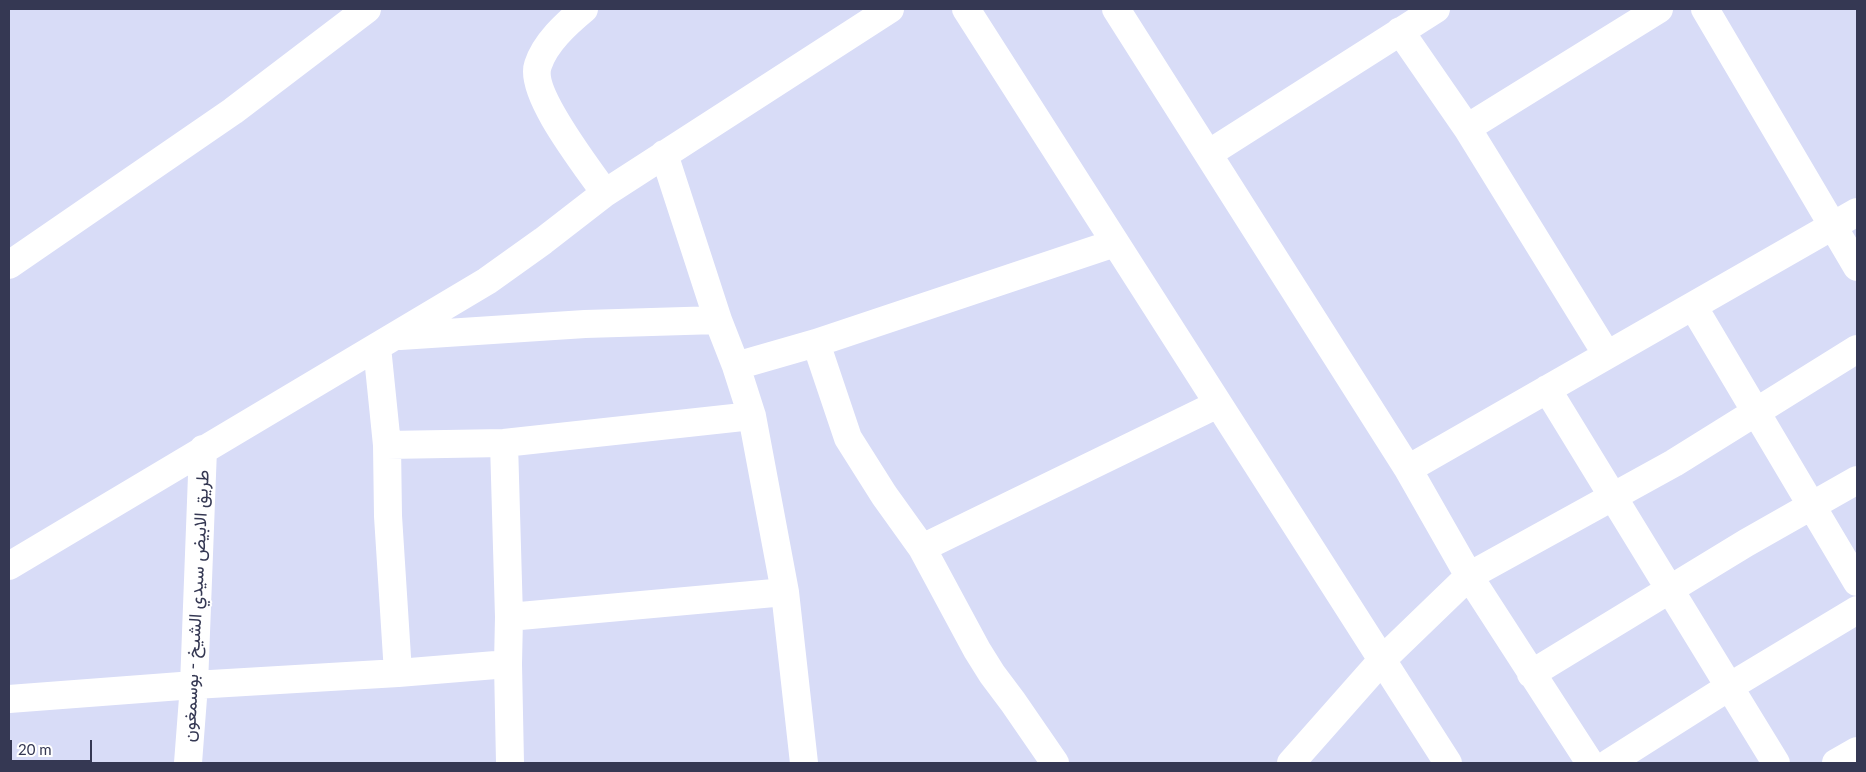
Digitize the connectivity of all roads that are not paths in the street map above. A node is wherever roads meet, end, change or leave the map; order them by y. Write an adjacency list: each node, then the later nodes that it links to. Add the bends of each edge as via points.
1 (367, 9): 17 (street, via 233,111)
2 (584, 9): 13 (street, via 549,44 537,67 538,86 556,121)
3 (890, 9): 11 (street)
4 (966, 9): 16 (street)
5 (1116, 9): 12 (street)
6 (1436, 9): 9 (street)
7 (1659, 9): 10 (street)
8 (1706, 9): 15 (street)
9 (1400, 31): 10 (street); 12 (street)
10 (1467, 128): 24 (street)
11 (664, 154): 13 (street); 20 (street)
12 (1208, 154): 33 (street)
13 (604, 193): 21 (street, via 487,281)
14 (1857, 212): 15 (street)
15 (1833, 226): 18 (street); 19 (street)
16 (1115, 243): 22 (street); 27 (street)
17 (9, 265)
18 (1857, 267)
19 (1693, 306): 24 (street); 28 (street)
20 (718, 320): 21 (street, via 585,324); 25 (street)
21 (386, 342): 31 (street); 32 (street)
22 (816, 343): 25 (street); 37 (street, via 848,438)
23 (1857, 349): 28 (street)
24 (1607, 355): 26 (street)
25 (736, 366): 29 (street)
26 (1547, 388): 33 (street); 35 (street)
27 (1218, 404): 37 (street); 45 (street)
28 (1757, 413): 35 (street, via 1674,463); 36 (street)
29 (752, 416): 30 (street); 42 (street)
30 (504, 443): 31 (street); 44 (street)
31 (387, 445): 47 (street)
32 (203, 449): 38 (street); 49 (street, طريق الابيض سيدي الشيخ - بوسمغون)
33 (1408, 469): 39 (street)
34 (1857, 480): 36 (street)
35 (1612, 495): 39 (street); 41 (street)
36 (1812, 506): 40 (street); 41 (street)
37 (922, 548): 56 (street, via 977,650)
38 (9, 566)
39 (1469, 576): 45 (street); 48 (street)
40 (1857, 582)
41 (1670, 589): 48 (street); 50 (street)
42 (785, 592): 44 (street); 55 (street)
43 (1857, 610): 50 (street)
44 (509, 617): 46 (street)
45 (1383, 659): 57 (street); 58 (street)
46 (508, 664): 47 (street); 54 (street)
47 (398, 673): 49 (street)
48 (1532, 674): 59 (street)
49 (194, 685): 51 (street); 53 (street, طريق الابيض سيدي الشيخ - بوسمغون)
50 (1729, 686): 60 (street); 61 (street)
51 (9, 699)
52 (1857, 751): 62 (street)
53 (188, 763)
54 (510, 763)
55 (804, 763)
56 (1055, 763)
57 (1291, 763)
58 (1448, 763)
59 (1590, 763)
60 (1609, 763)
61 (1776, 763)
62 (1836, 763)

